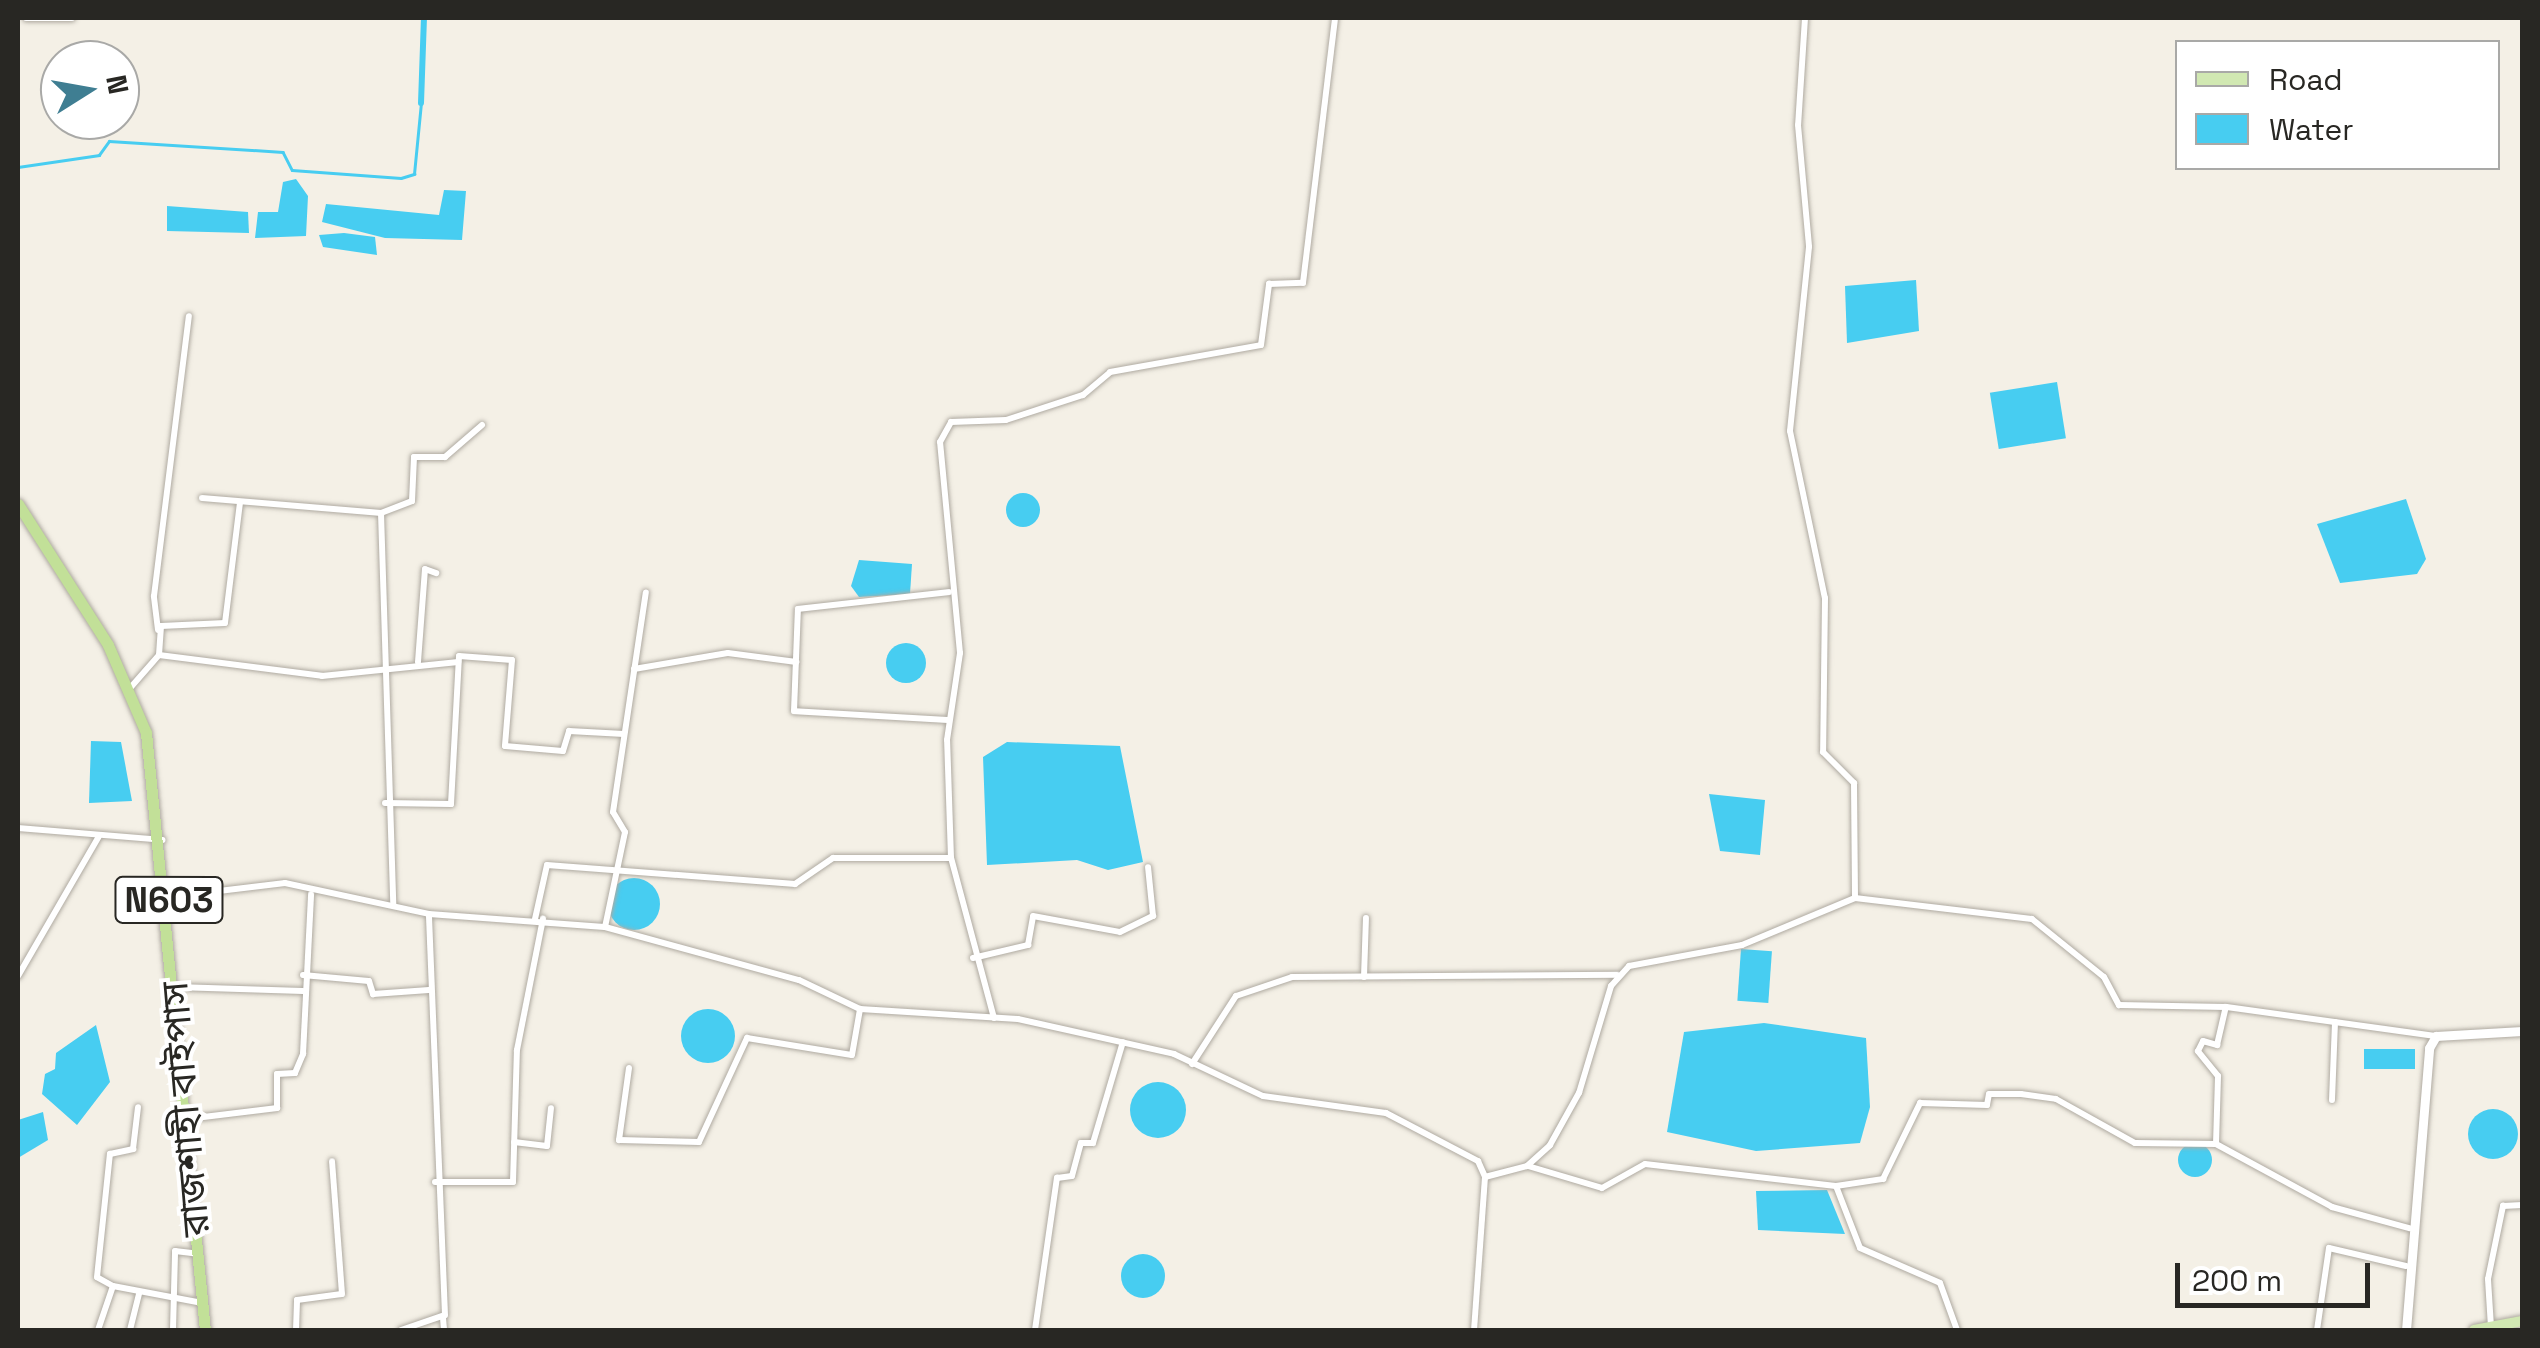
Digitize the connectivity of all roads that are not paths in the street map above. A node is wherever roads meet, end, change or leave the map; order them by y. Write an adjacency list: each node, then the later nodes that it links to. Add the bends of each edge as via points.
1 (26, 18): 2 (street)
2 (72, 18)
3 (1335, 18): 13 (street, via 1303,283 1268,284 1261,345 1140,363 1110,372 1082,395 1006,420 951,422 939,474)
4 (1805, 18): 33 (street, via 1798,125 1809,247 1790,431 1825,598 1823,752 1854,782)
5 (189, 316): 14 (street, via 154,596)
6 (482, 425): 10 (street, via 445,457 414,457 412,500)
7 (202, 498): 8 (street)
8 (240, 502): 10 (street); 14 (street, via 224,623)
9 (18, 507): 21 (highway, রাজশাহী বাইপাস / N603)
10 (381, 513): 20 (street)
11 (436, 573): 16 (street, via 425,569)
12 (646, 592): 19 (street)
13 (949, 592): 18 (street, via 917,602 807,603 798,610); 22 (street, via 960,688)
14 (158, 630): 15 (street)
15 (159, 655): 20 (street, via 266,673); 21 (street)
16 (418, 662): 17 (street); 20 (street)
17 (458, 662): 23 (street, via 512,660 505,746 563,751 568,731); 24 (street, via 450,804)
18 (796, 662): 19 (street, via 728,653); 22 (street, via 794,710)
19 (634, 669): 23 (street)
20 (383, 674): 24 (street)
21 (131, 687): 27 (highway, রাজশাহী বাইপাস / N603)
22 (949, 720): 28 (street)
23 (624, 734): 30 (street, via 614,812 624,832)
24 (385, 802): 34 (street)
25 (18, 828): 26 (street)
26 (99, 836): 27 (street); 42 (street)
27 (163, 840): 32 (highway, রাজশাহী বাইপাস / N603)
28 (950, 858): 30 (street, via 833,858 795,884); 39 (street)
29 (1148, 867): 39 (street, via 1153,916 1120,932 1033,916 1028,945)
30 (614, 871): 37 (street, via 547,865); 38 (street)
31 (311, 894): 32 (street, via 261,882); 34 (street); 40 (street)
32 (169, 897): 44 (highway, রাজশাহী বাইপাস / N603)
33 (1855, 898): 41 (street, via 1742,946); 47 (street, via 2032,919 2104,977 2119,1004)
34 (393, 904): 35 (street)
35 (429, 914): 37 (street); 45 (street)
36 (1366, 918): 43 (street)
37 (539, 919): 38 (street); 60 (street, via 517,1050)
38 (605, 928): 48 (street, via 799,980)
39 (974, 958): 49 (street)
40 (303, 975): 45 (street, via 369,981 373,994); 46 (street)
41 (1617, 975): 43 (street); 63 (street, via 1579,1093)
42 (18, 976)
43 (1364, 977): 54 (street, via 1292,976 1236,996)
44 (176, 987): 46 (street); 59 (highway, রাজশাহী বাইপাস / N603)
45 (429, 990): 65 (street)
46 (303, 991): 59 (street, via 303,1054 295,1073 277,1074 277,1108)
47 (2226, 1007): 50 (street); 61 (street, via 2217,1046 2203,1041 2198,1051 2218,1076)
48 (860, 1009): 49 (street); 55 (street, via 852,1055 747,1038 700,1142 619,1140)
49 (994, 1018): 53 (street)
50 (2334, 1022): 52 (street); 56 (street)
51 (2522, 1032): 52 (main road)
52 (2436, 1036): 68 (main road)
53 (1122, 1042): 54 (street); 85 (street, via 1093,1143 1081,1143 1072,1176 1056,1178)
54 (1192, 1064): 64 (street, via 1262,1096 1386,1113 1478,1161)
55 (629, 1068)
56 (2332, 1100)
57 (138, 1107): 71 (street, via 134,1148 110,1154 97,1277)
58 (551, 1108): 60 (street, via 547,1146)
59 (187, 1120): 69 (highway, রাজশাহী বাইপাস / N603)
60 (514, 1142): 65 (street, via 512,1182)
61 (2216, 1144): 66 (street, via 2135,1143 2056,1099 1989,1094 1987,1105 1920,1103 1882,1179); 68 (street, via 2332,1207)
62 (332, 1161): 82 (street, via 342,1294 297,1300)
63 (1527, 1166): 64 (street); 66 (street, via 1602,1188 1645,1164)
64 (1485, 1177): 86 (street)
65 (435, 1182): 75 (street)
66 (1836, 1186): 87 (street, via 1860,1248 1940,1284)
67 (2522, 1205): 77 (street, via 2503,1206 2488,1279)
68 (2409, 1228): 70 (main road)
69 (198, 1254): 73 (street, via 175,1251); 74 (highway, রাজশাহী বাইপাস / N603)
70 (2406, 1266): 88 (street, via 2328,1248); 89 (main road)
71 (113, 1286): 72 (street); 78 (street)
72 (139, 1293): 73 (street); 79 (street)
73 (176, 1302): 74 (street); 80 (street)
74 (203, 1302): 81 (highway, রাজশাহী বাইপাস / N603)
75 (443, 1318): 83 (street); 84 (street)
76 (2522, 1321): 77 (main road)
77 (2491, 1328): 90 (main road)
78 (98, 1330)
79 (130, 1330)
80 (173, 1330)
81 (206, 1330)
82 (296, 1330)
83 (401, 1330)
84 (444, 1330)
85 (1036, 1330)
86 (1474, 1330)
87 (1958, 1330)
88 (2317, 1330)
89 (2406, 1330)
90 (2474, 1330)

